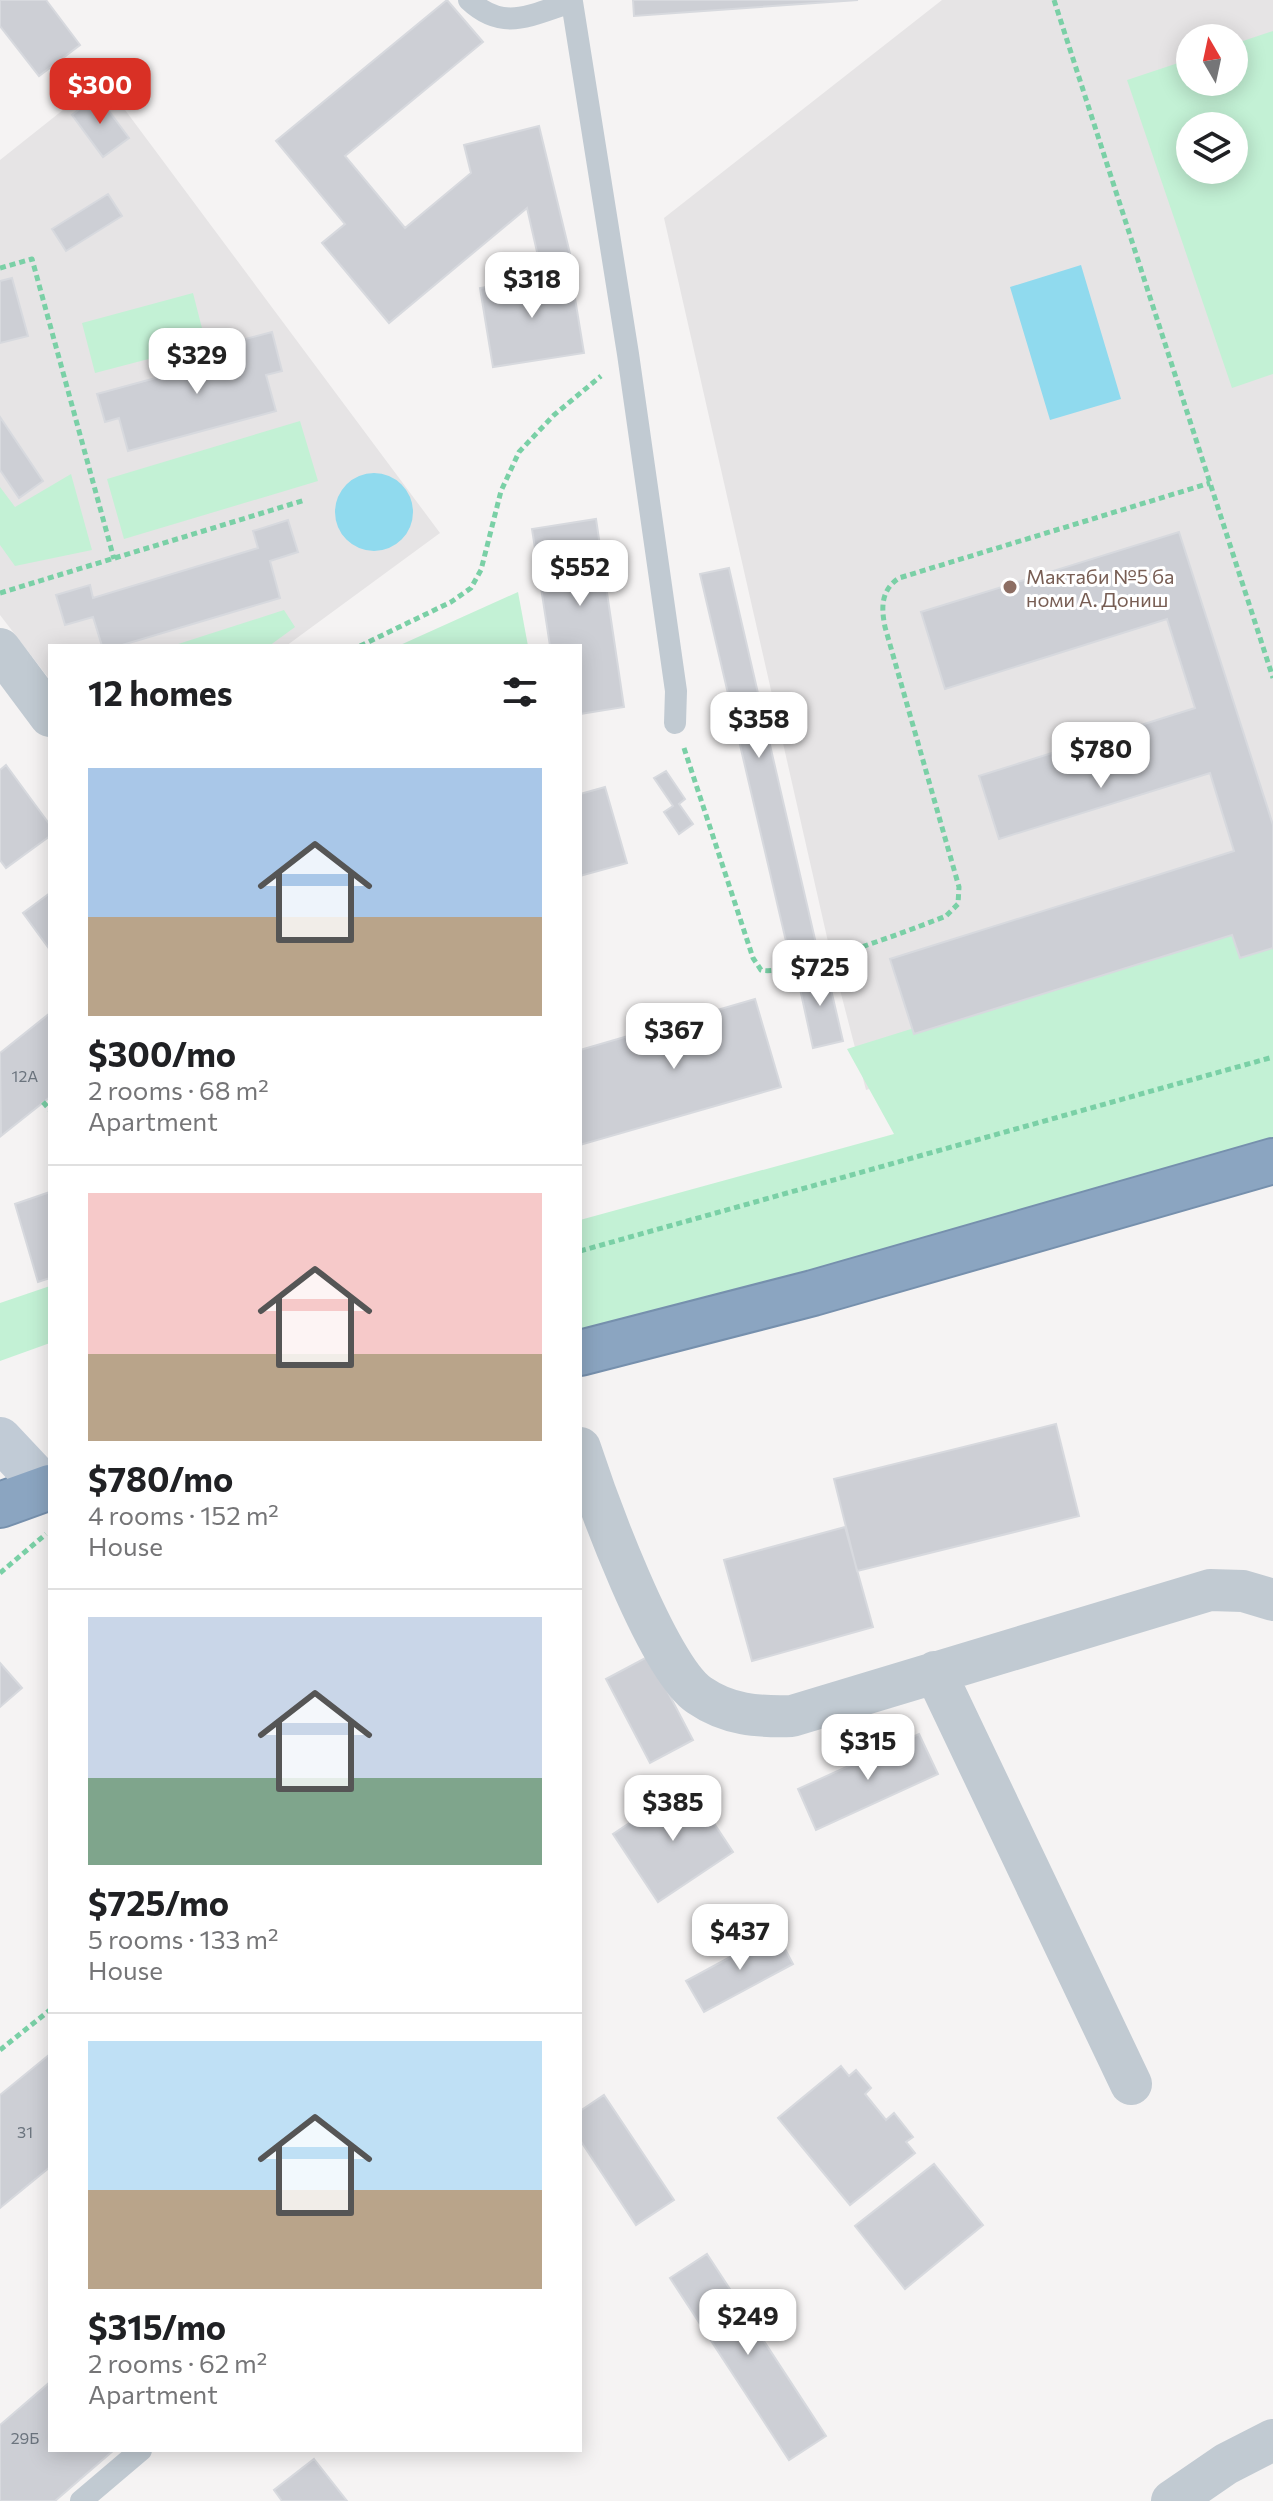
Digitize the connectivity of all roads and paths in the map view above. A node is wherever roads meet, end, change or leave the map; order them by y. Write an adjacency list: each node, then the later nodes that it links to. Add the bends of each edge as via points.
1 (469, 0): 4 (lane, via 485,14 515,20 572,2)
2 (1054, 0): 5 (path)
3 (0, 268): 7 (path, via 32,259)
4 (628, 354): 9 (path, via 554,415 519,452 471,588); 13 (lane, via 676,691)
5 (1210, 483): 11 (path); 13 (path, via 899,578 886,590 885,627 959,887 958,904 946,916 831,955 761,970)
6 (305, 500): 7 (path)
7 (114, 559): 8 (path)
8 (0, 593)
9 (364, 644)
10 (0, 649): 12 (street)
11 (1273, 678)
12 (48, 713)
13 (675, 723)
14 (1273, 1057): 18 (path)
15 (43, 1102): 16 (path)
16 (48, 1108)
17 (1273, 1161): 19 (highway, via 813,1293)
18 (582, 1250)
19 (582, 1352)
20 (0, 1439): 22 (street)
21 (584, 1474): 28 (street, via 670,1658 695,1692 721,1708 754,1717 792,1716)
22 (48, 1488): 23 (highway); 24 (highway)
23 (0, 1496)
24 (0, 1505)
25 (48, 1533): 26 (path)
26 (0, 1573)
27 (1273, 1600): 28 (street, via 1243,1591 1210,1590)
28 (935, 1672): 31 (street)
29 (48, 2012): 30 (path)
30 (0, 2050)
31 (1131, 2084)
32 (1273, 2440): 35 (street)
33 (139, 2452): 34 (lane)
34 (81, 2501)
35 (1172, 2501)

